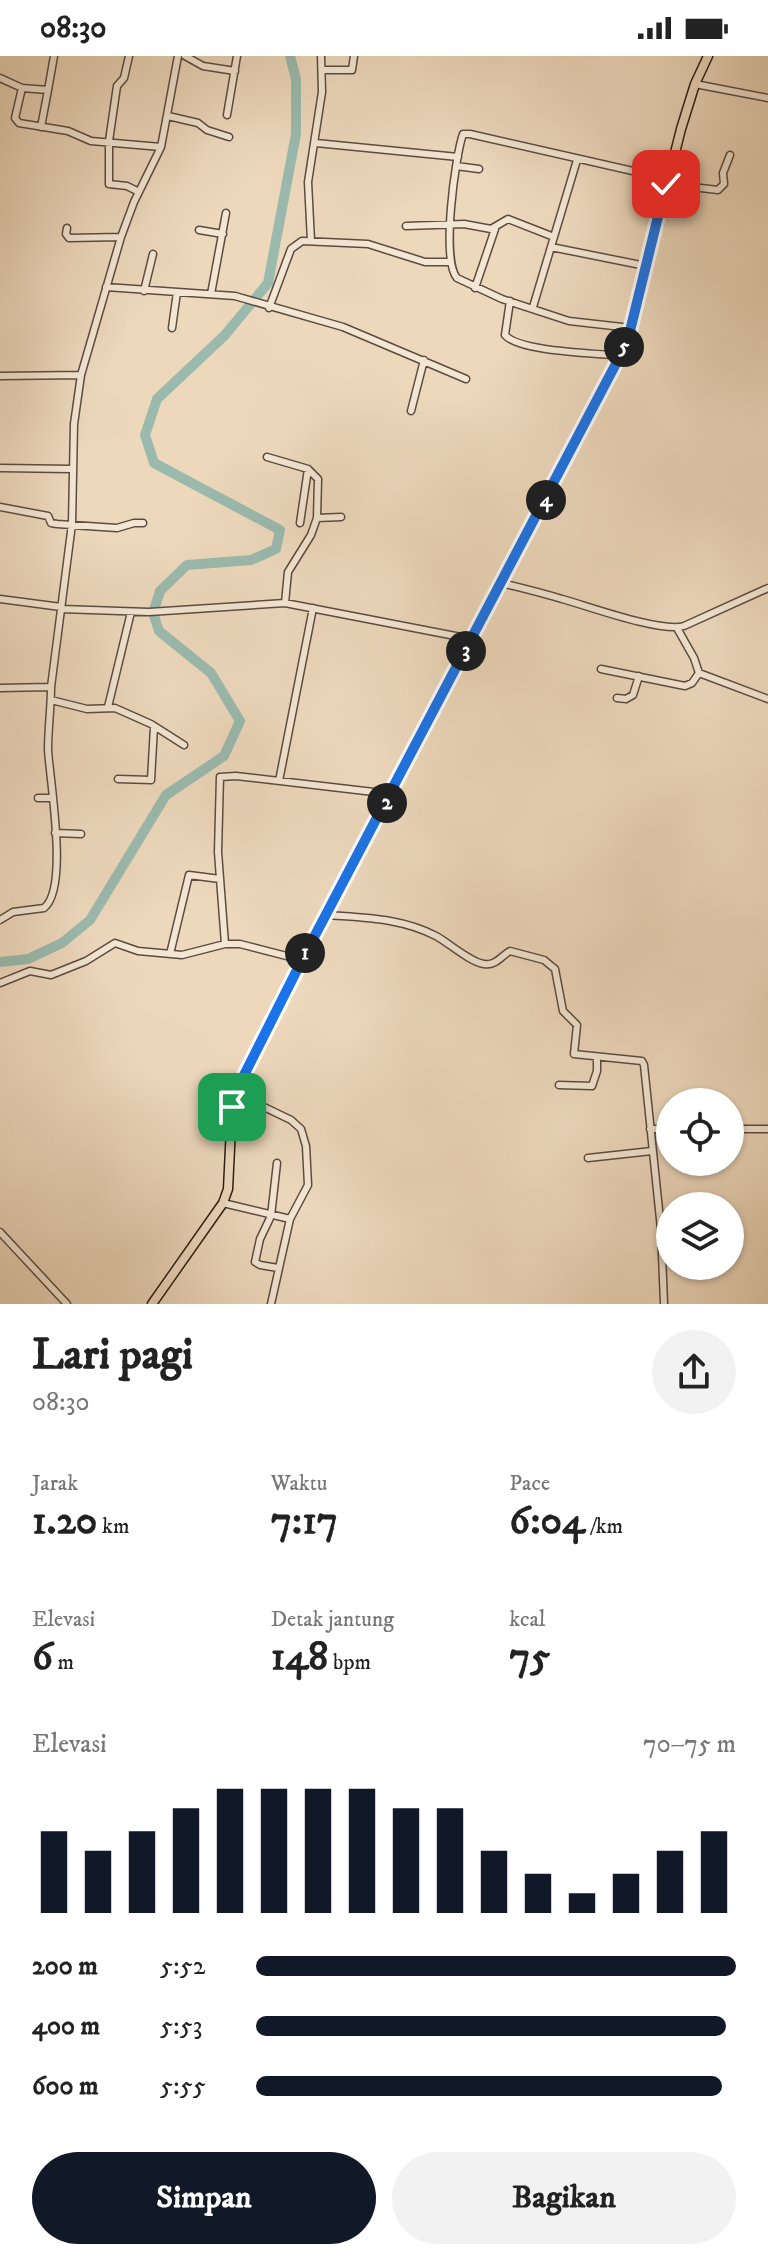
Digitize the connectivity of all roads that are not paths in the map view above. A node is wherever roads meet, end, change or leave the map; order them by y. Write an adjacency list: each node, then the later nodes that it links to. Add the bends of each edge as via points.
1 (54, 56): 14 (street)
2 (129, 56): 20 (street, via 124,78 117,84)
3 (178, 56): 17 (street)
4 (185, 56): 10 (street, via 203,66)
5 (237, 56): 10 (street)
6 (321, 56): 9 (street)
7 (354, 56): 9 (street, via 352,70)
8 (708, 56): 12 (main road)
9 (322, 70): 21 (street)
10 (235, 71): 16 (street)
11 (0, 78): 13 (street)
12 (695, 84): 15 (street); 28 (main road)
13 (22, 88): 14 (street); 18 (street, via 16,121)
14 (48, 90): 18 (street)
15 (768, 98)
16 (227, 115)
17 (168, 116): 19 (street); 22 (street)
18 (41, 127): 20 (street)
19 (229, 137)
20 (109, 141): 22 (street); 29 (street, via 109,184)
21 (316, 143): 24 (street); 39 (street, via 308,184)
22 (161, 147): 29 (street)
23 (730, 155): 28 (street, via 718,190)
24 (458, 157): 25 (street, via 463,134); 26 (street)
25 (577, 160): 28 (street); 38 (street)
26 (456, 166): 27 (street); 32 (street)
27 (479, 169)
28 (667, 181): 43 (main road)
29 (139, 192): 37 (street)
30 (226, 213): 36 (street)
31 (406, 226): 32 (street)
32 (451, 226): 34 (street); 42 (street)
33 (67, 228): 37 (street, via 69,238)
34 (495, 229): 38 (street, via 508,219); 45 (street)
35 (199, 230): 36 (street)
36 (223, 234): 48 (street)
37 (121, 237): 44 (street)
38 (554, 237): 40 (street)
39 (311, 241): 42 (street, via 368,244 425,262); 50 (street, via 291,249)
40 (551, 247): 43 (street); 51 (street)
41 (153, 254): 46 (street)
42 (450, 262): 45 (street, via 457,278)
43 (646, 266): 53 (main road)
44 (106, 287): 46 (street); 56 (street)
45 (475, 288): 49 (street)
46 (144, 291): 47 (street)
47 (177, 292): 48 (street); 52 (street)
48 (211, 294): 50 (street)
49 (510, 301): 51 (street); 54 (street, via 505,335 509,340)
50 (267, 307): 55 (street, via 343,327)
51 (533, 307): 53 (street, via 578,323)
52 (172, 328)
53 (631, 328): 54 (main road)
54 (620, 356): 70 (main road)
55 (424, 360): 58 (street); 59 (street)
56 (81, 375): 57 (street); 62 (street)
57 (0, 376)
58 (466, 379)
59 (411, 411)
60 (267, 457): 63 (street)
61 (0, 468): 62 (street)
62 (72, 469): 69 (street)
63 (308, 469): 66 (street, via 318,479); 68 (street)
64 (0, 507): 69 (street)
65 (341, 517): 66 (street)
66 (317, 518): 73 (street, via 288,572)
67 (143, 523): 69 (street, via 117,528)
68 (300, 523)
69 (72, 524): 74 (street)
70 (501, 583): 77 (street); 78 (main road)
71 (768, 588): 77 (street)
72 (0, 599): 74 (street)
73 (285, 603): 75 (street); 76 (street)
74 (61, 608): 76 (street); 82 (street)
75 (313, 608): 78 (street); 91 (street)
76 (131, 612): 87 (street)
77 (677, 628): 80 (street)
78 (471, 639): 92 (main road)
79 (601, 669): 81 (street)
80 (699, 673): 81 (street, via 686,686); 85 (street)
81 (639, 676): 84 (street, via 633,695)
82 (51, 687): 83 (street); 86 (street)
83 (0, 688)
84 (617, 698)
85 (768, 699)
86 (51, 700): 87 (street, via 87,709); 94 (street)
87 (108, 707): 88 (street)
88 (154, 727): 89 (street); 90 (street, via 151,780)
89 (184, 745)
90 (118, 779)
91 (279, 781): 92 (street); 98 (street, via 220,777)
92 (391, 794): 100 (main road)
93 (38, 798): 94 (street)
94 (52, 798): 95 (street)
95 (55, 833): 96 (street); 101 (street, via 57,876 51,901 44,908 13,912)
96 (81, 834)
97 (208, 851): 98 (street)
98 (218, 852): 99 (street)
99 (220, 879): 102 (street); 103 (street, via 189,875)
100 (327, 915): 104 (main road); 106 (street, via 400,921 486,965 510,951 544,960 557,972 563,1011 577,1025 573,1053)
101 (0, 920)
102 (225, 944): 103 (street); 104 (street)
103 (170, 954): 105 (street, via 115,943 51,975 32,972)
104 (302, 960): 108 (main road)
105 (0, 983)
106 (597, 1058): 107 (street, via 592,1086); 109 (street, via 642,1061)
107 (559, 1085)
108 (235, 1093): 116 (main road); 118 (street, via 283,1114 305,1137 308,1185)
109 (650, 1129): 110 (street); 113 (street)
110 (656, 1129)
111 (744, 1129): 112 (street)
112 (768, 1129)
113 (652, 1151): 114 (street); 124 (street)
114 (588, 1158)
115 (277, 1163): 117 (street)
116 (223, 1203): 117 (street); 122 (main road)
117 (271, 1216): 118 (street); 120 (street, via 255,1262)
118 (290, 1219): 120 (street)
119 (0, 1232): 121 (street)
120 (278, 1268): 123 (street)
121 (66, 1304)
122 (152, 1304)
123 (271, 1304)
124 (664, 1304)

